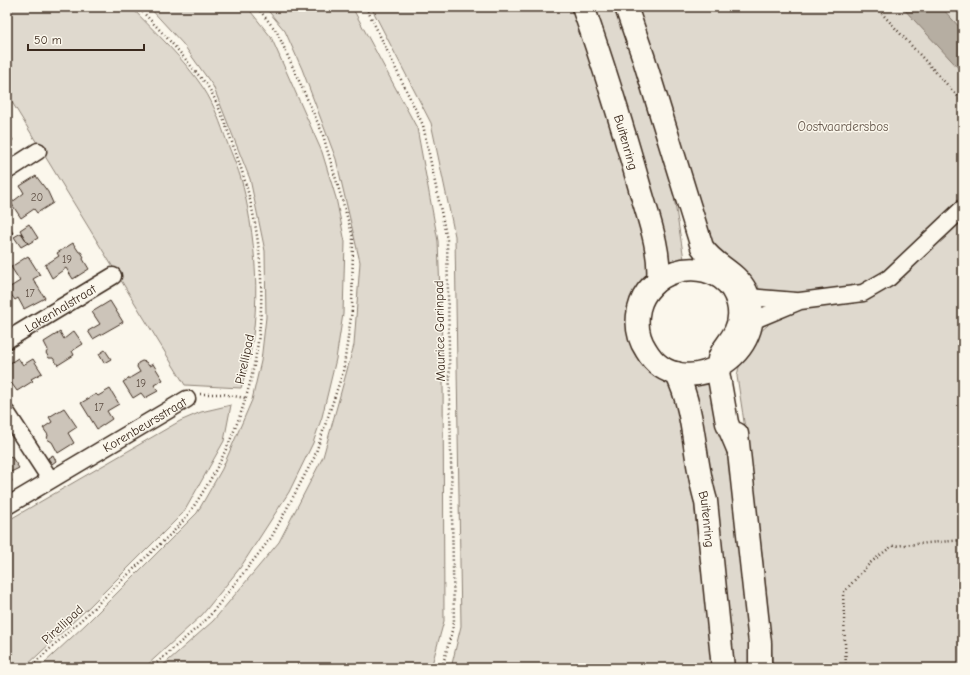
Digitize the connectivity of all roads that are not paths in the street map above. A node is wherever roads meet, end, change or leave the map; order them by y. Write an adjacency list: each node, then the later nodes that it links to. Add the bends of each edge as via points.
1 (583, 7): 8 (highway, Buitenring, via 616,107 652,233 659,271)
2 (626, 7): 6 (highway, via 675,162 693,252)
3 (38, 151): 4 (street)
4 (7, 171)
5 (963, 208): 10 (street, via 889,278 863,293)
6 (712, 269): 8 (highway, via 680,270); 9 (highway, via 735,276 743,286)
7 (113, 276): 12 (street, Lakenhalstraat)
8 (658, 280): 14 (highway, via 642,301 638,318 639,336 653,359)
9 (741, 295): 10 (street); 11 (highway); 13 (highway, via 738,323 732,338 720,354)
10 (800, 301): 11 (street)
11 (752, 320): 13 (highway, via 747,337)
12 (7, 340)
13 (725, 362): 14 (highway, via 698,374); 20 (highway, via 727,423 738,449 760,643)
14 (676, 373): 19 (highway, Buitenring, via 682,385 688,410 700,481 706,501)
15 (187, 398): 17 (street, Korenbeursstraat)
16 (7, 413): 17 (street)
17 (50, 479): 18 (street, Korenbeursstraat)
18 (7, 506)
19 (723, 668)
20 (760, 668)

